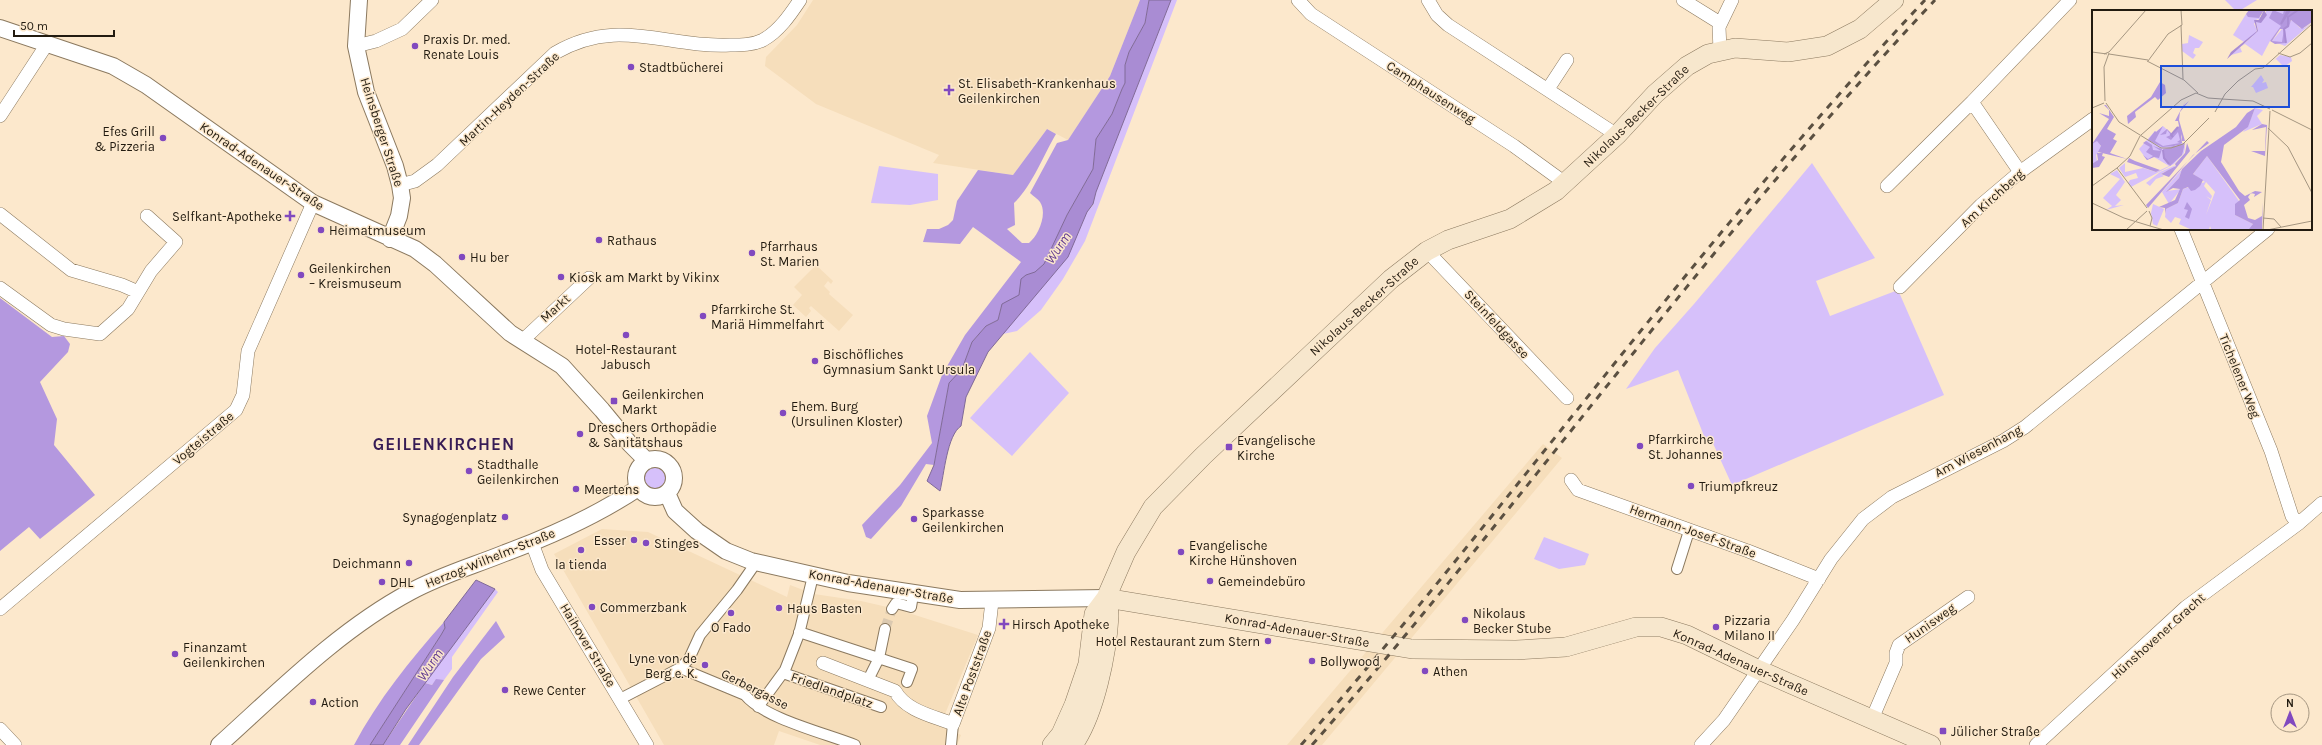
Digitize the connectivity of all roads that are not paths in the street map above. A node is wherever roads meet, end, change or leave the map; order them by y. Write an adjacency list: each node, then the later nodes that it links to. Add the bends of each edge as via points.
1 (359, 0): 13 (street, Heinsberger Straße)
2 (432, 0): 13 (street, via 402,29 376,41)
3 (800, 0): 23 (street, Martin-Heyden-Straße, via 786,20 763,40 752,44 718,46 629,35 601,36 575,42 556,53 437,165 415,181)
4 (1298, 0): 22 (street, Camphausenweg, via 1312,14 1517,148)
5 (1428, 0): 16 (street, via 1436,15 1448,25)
6 (1683, 0): 10 (street)
7 (1732, 0): 10 (street)
8 (1894, 0): 14 (main road, Nikolaus-Becker-Straße, via 1860,29 1827,46 1788,52)
9 (2070, 0): 17 (street)
10 (1720, 23): 14 (street)
11 (0, 28): 12 (street, Konrad-Adenauer-Straße)
12 (47, 44): 18 (street); 25 (street, Konrad-Adenauer-Straße, via 113,66 146,85)
13 (356, 46): 23 (street, Heinsberger Straße, via 366,92 396,166)
14 (1720, 50): 20 (main road, Nikolaus-Becker-Straße, via 1687,66 1655,94)
15 (1567, 60): 16 (street)
16 (1548, 89): 20 (street)
17 (1972, 102): 21 (street); 24 (street)
18 (0, 116)
19 (2092, 120): 21 (street, Am Kirchberg)
20 (1617, 135): 22 (main road, Nikolaus-Becker-Straße)
21 (2020, 172): 34 (street, Am Kirchberg, via 1981,205)
22 (1565, 183): 31 (main road, Nikolaus-Becker-Straße, via 1532,207 1510,219 1448,240)
23 (400, 185): 30 (street, Heinsberger Straße, via 402,198 399,216)
24 (1886, 186)
25 (313, 203): 30 (street, Konrad-Adenauer-Straße); 55 (street, Vogteistraße, via 248,351 243,394 236,410)
26 (0, 214): 36 (street, via 71,270 122,284)
27 (147, 216): 36 (street, via 176,242 150,271)
28 (2181, 230): 33 (street, Tichelener Weg)
29 (2267, 230): 33 (street, Am Wiesenhang)
30 (390, 239): 37 (street, Konrad-Adenauer-Straße, via 415,249 435,264 510,332)
31 (1427, 251): 38 (street, Steinfeldgasse); 52 (main road, Nikolaus-Becker-Straße, via 1407,264 1352,314 1171,488 1143,523 1126,552)
32 (589, 278): 37 (street, Markt)
33 (2202, 283): 44 (street, Tichelener Weg, via 2271,451 2292,516); 49 (street, Am Wiesenhang, via 2021,430 1936,473 1874,510 1848,536)
34 (1900, 287)
35 (0, 288): 36 (street, via 51,325 95,335 104,332 128,309)
36 (138, 292)
37 (523, 340): 39 (street, Konrad-Adenauer-Straße, via 562,366)
38 (1567, 398)
39 (647, 461): 41 (street, via 642,464 636,475); 42 (street, via 663,461 672,469 674,479)
40 (1571, 480): 45 (street, Hermann-Josef-Straße, via 1578,490)
41 (638, 488): 42 (street, via 646,496 657,498); 46 (street, Herzog-Wilhelm-Straße, via 618,501)
42 (668, 493): 54 (street, Konrad-Adenauer-Straße, via 680,517 715,544 736,556 876,588 960,600)
43 (2322, 503): 44 (street, Hünshovener Gracht)
44 (2298, 524): 81 (street, Hünshovener Gracht, via 2186,608)
45 (1690, 531): 48 (street); 49 (street, Hermann-Josef-Straße)
46 (532, 543): 72 (street, Haihover Straße, via 542,570); 74 (street, Herzog-Wilhelm-Straße, via 434,580 371,615 310,664)
47 (752, 567): 61 (street, via 737,590 700,635 688,659)
48 (1677, 569)
49 (1819, 579): 62 (street, Am Wiesenhang)
50 (812, 580): 58 (street, Friedlandplatz)
51 (1968, 597): 69 (street, Hunisweg, via 1899,645 1896,664)
52 (1106, 598): 54 (street, Konrad-Adenauer-Straße); 62 (main road, Konrad-Adenauer-Straße, via 1412,649 1516,650 1566,647 1636,627 1661,628 1687,635); 77 (main road, Nikolaus-Becker-Straße, via 1094,614 1088,664 1078,694 1062,734); 78 (main road, via 1109,615 1102,666 1091,707)
53 (912, 601): 56 (street, Konrad-Adenauer-Straße, via 911,607 896,603)
54 (992, 601): 70 (street, Alte Poststraße, via 989,628)
55 (0, 609)
56 (892, 609)
57 (885, 629): 59 (street, Friedlandplatz)
58 (799, 632): 59 (street); 63 (street, Friedlandplatz)
59 (879, 658): 64 (street, Friedlandplatz); 65 (street, via 912,670)
60 (823, 664): 64 (street, Friedlandplatz)
61 (680, 668): 66 (street); 67 (street, Gerbergasse, via 745,695)
62 (1759, 670): 69 (main road, Konrad-Adenauer-Straße); 79 (street, Am Wiesenhang, via 1724,720)
63 (783, 673): 67 (street, Friedlandplatz); 68 (street, Friedlandplatz)
64 (868, 680): 70 (street, Friedlandplatz, via 895,691 900,700 910,706)
65 (907, 682)
66 (624, 697)
67 (758, 707): 75 (street, Gerbergasse)
68 (881, 707)
69 (1872, 719): 80 (main road, Konrad-Adenauer-Straße)
70 (953, 724): 76 (street, Alte Poststraße)
71 (0, 729): 73 (street)
72 (647, 744)
73 (15, 745)
74 (219, 745)
75 (855, 745)
76 (951, 745)
77 (1052, 745)
78 (1073, 745)
79 (1700, 745)
80 (1931, 745)
81 (2036, 745)

